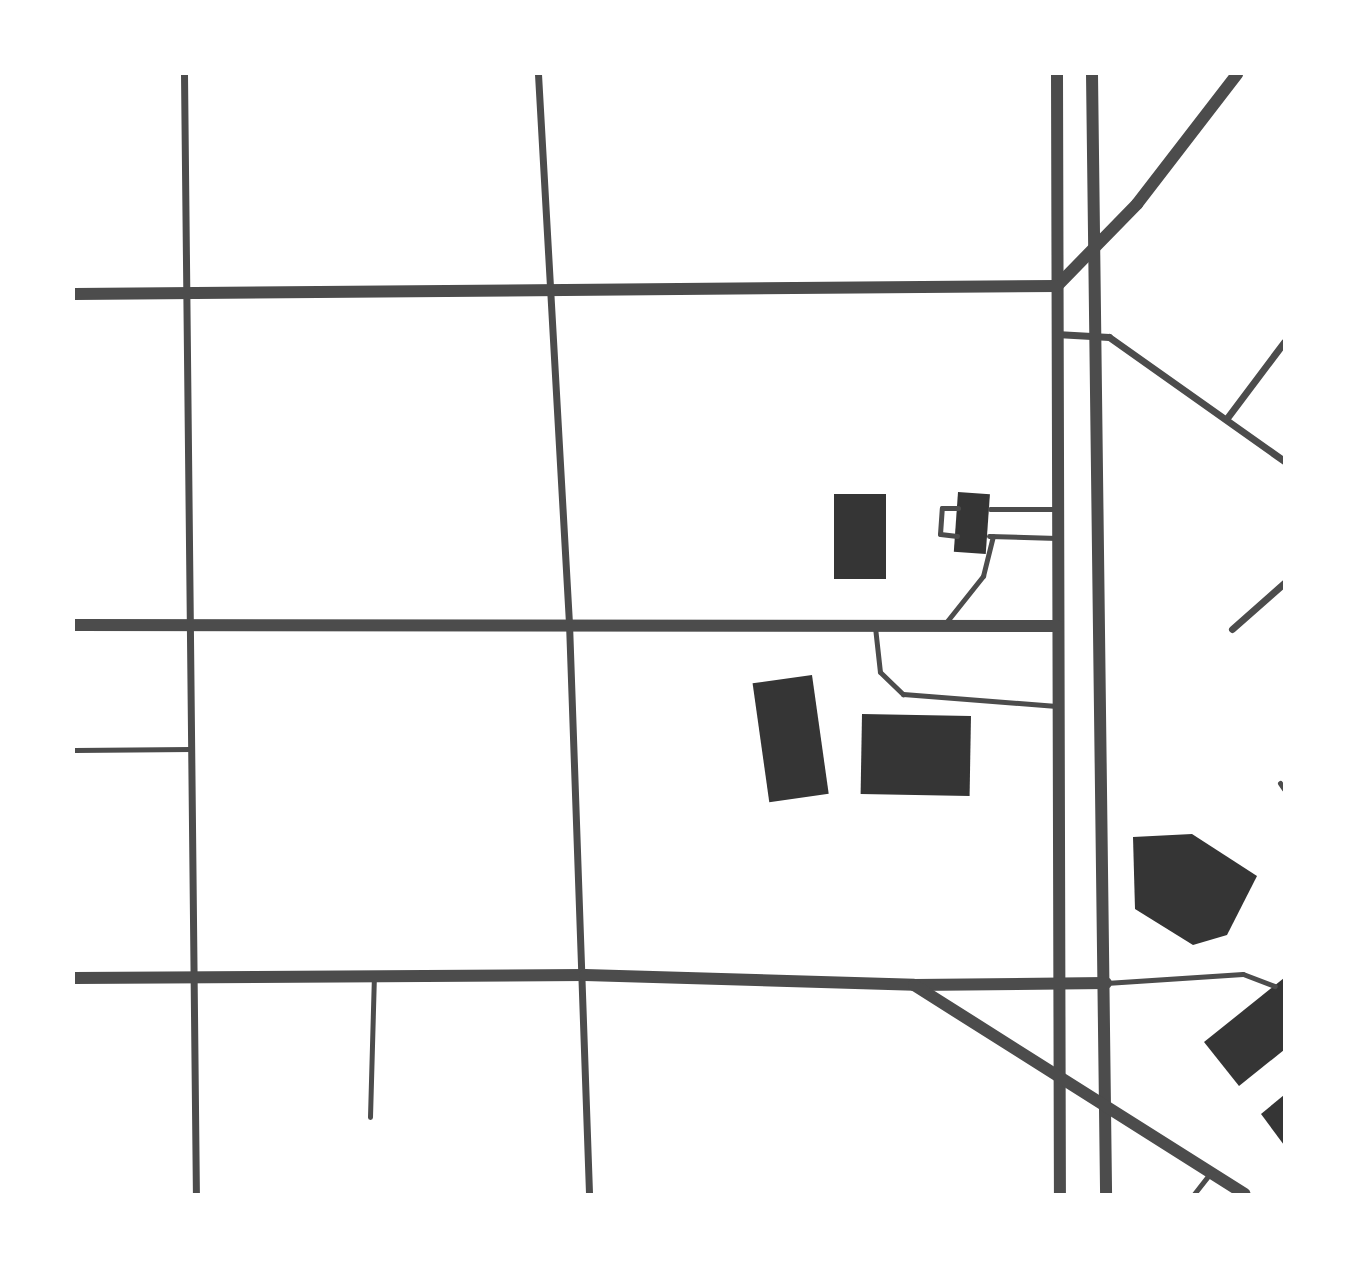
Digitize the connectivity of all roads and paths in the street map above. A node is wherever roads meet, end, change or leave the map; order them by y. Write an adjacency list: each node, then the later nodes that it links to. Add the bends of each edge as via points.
1 (184, 74): 10 (street)
2 (538, 74): 8 (street)
3 (1057, 74): 7 (street)
4 (1092, 74): 6 (street)
5 (1237, 74): 6 (street)
6 (1099, 248): 7 (street); 12 (street)
7 (1057, 286): 8 (street); 11 (street)
8 (554, 293): 10 (street); 22 (street)
9 (74, 295): 10 (street)
10 (188, 295): 25 (street)
11 (1055, 334): 12 (street); 18 (street)
12 (1098, 334): 14 (street); 37 (street)
13 (1284, 342): 14 (street)
14 (1227, 418): 15 (street)
15 (1284, 461)
16 (958, 508): 19 (lane, via 942,508 940,534)
17 (990, 509): 18 (lane)
18 (1057, 509): 20 (street)
19 (957, 536)
20 (1057, 538): 26 (lane, via 991,536 983,576); 27 (street)
21 (1284, 583): 28 (street)
22 (569, 623): 23 (street); 25 (street); 32 (street)
23 (875, 624): 26 (street); 29 (lane, via 880,672 903,694)
24 (74, 625): 25 (street)
25 (190, 625): 30 (street)
26 (944, 625): 27 (street)
27 (1057, 626): 29 (street)
28 (1232, 629)
29 (1057, 706): 36 (street)
30 (191, 749): 31 (lane); 35 (street)
31 (74, 750)
32 (584, 976): 33 (street); 38 (street); 45 (street)
33 (374, 977): 35 (street); 42 (lane)
34 (74, 978): 35 (street)
35 (193, 978): 44 (street)
36 (1059, 983): 37 (street); 38 (street); 40 (street)
37 (1106, 983): 39 (lane, via 1243,974); 41 (street)
38 (914, 985): 40 (street)
39 (1275, 986)
40 (1060, 1080): 41 (street); 46 (street)
41 (1105, 1108): 43 (street); 47 (street)
42 (370, 1117)
43 (1210, 1173): 48 (lane); 49 (street)
44 (196, 1195)
45 (589, 1195)
46 (1060, 1195)
47 (1106, 1195)
48 (1195, 1195)
49 (1244, 1195)

